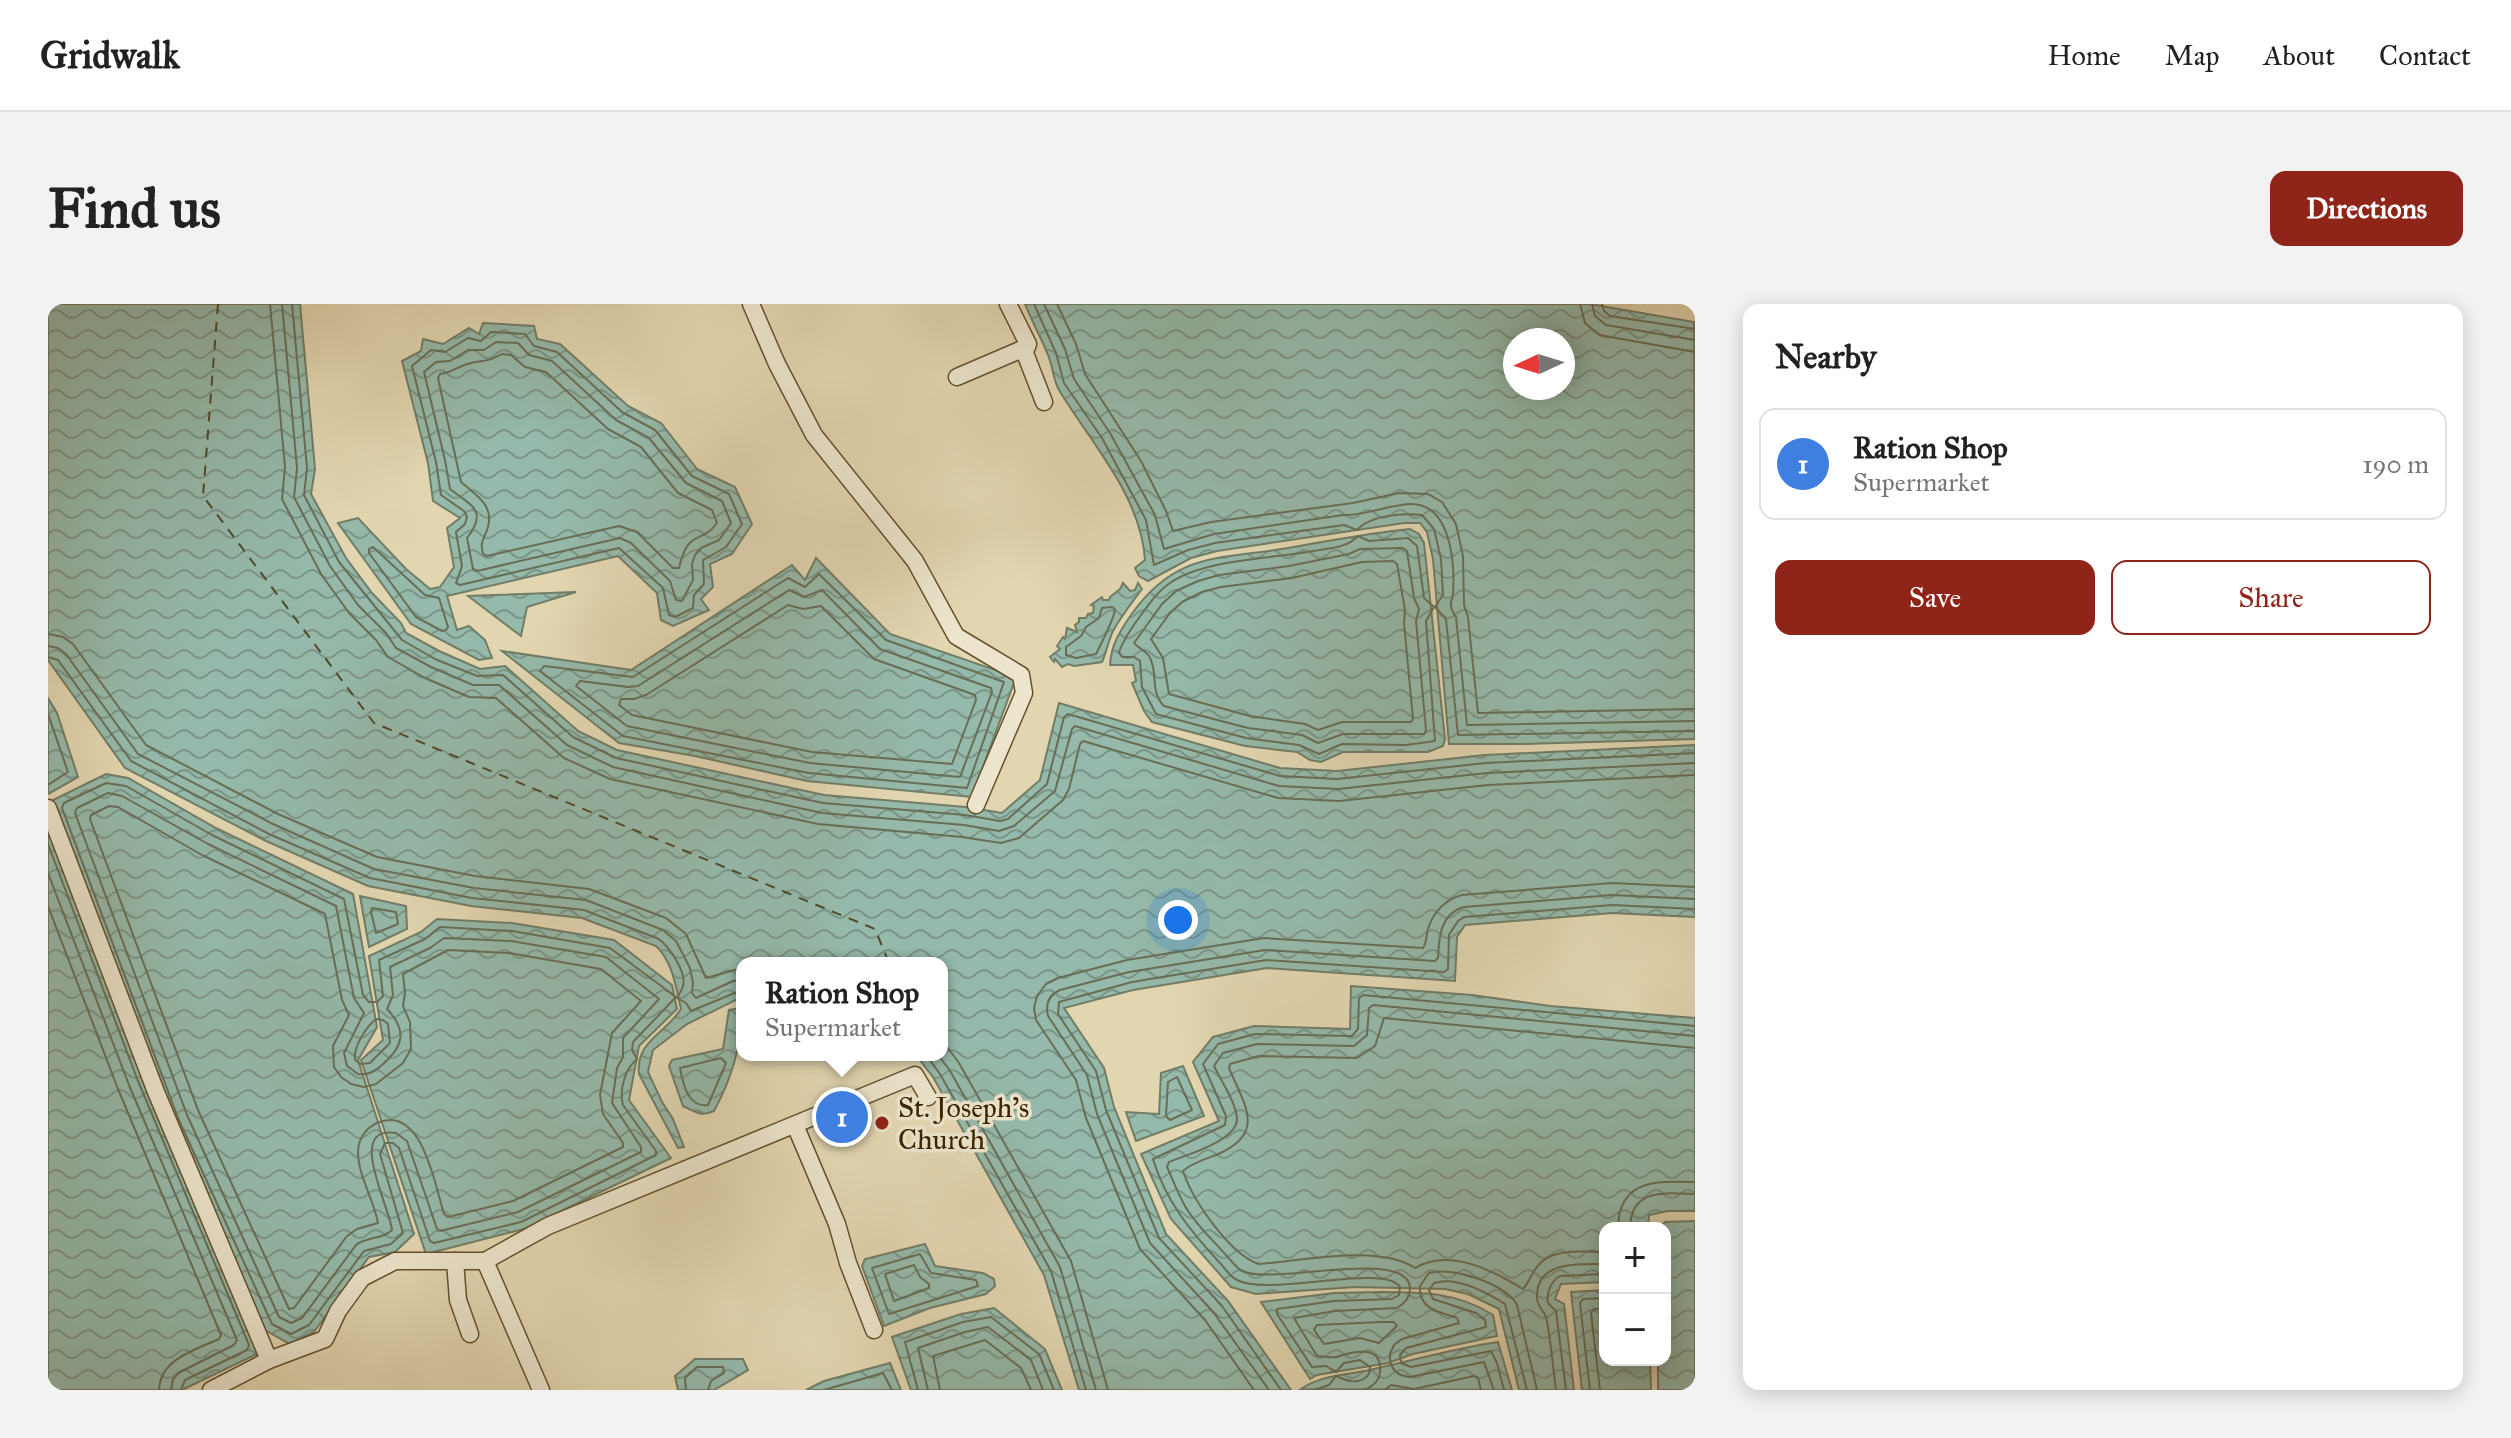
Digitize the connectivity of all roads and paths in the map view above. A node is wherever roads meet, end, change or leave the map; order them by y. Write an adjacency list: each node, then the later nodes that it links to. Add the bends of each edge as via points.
1 (751, 304): 6 (street, via 814,435 915,561 956,636 1021,675 1024,693)
2 (1008, 304): 3 (street, via 1028,344)
3 (1023, 348): 4 (street); 5 (street)
4 (957, 377)
5 (1044, 402)
6 (976, 805)
7 (48, 808): 14 (street, via 156,1092)
8 (928, 1097): 9 (street, via 915,1075)
9 (795, 1125): 10 (street, via 548,1226); 12 (street)
10 (490, 1259): 11 (street); 15 (street)
11 (455, 1261): 13 (street, via 458,1300); 14 (street, via 395,1261 362,1278 325,1339)
12 (874, 1330)
13 (470, 1334)
14 (269, 1360): 16 (street)
15 (544, 1386)
16 (211, 1390)

